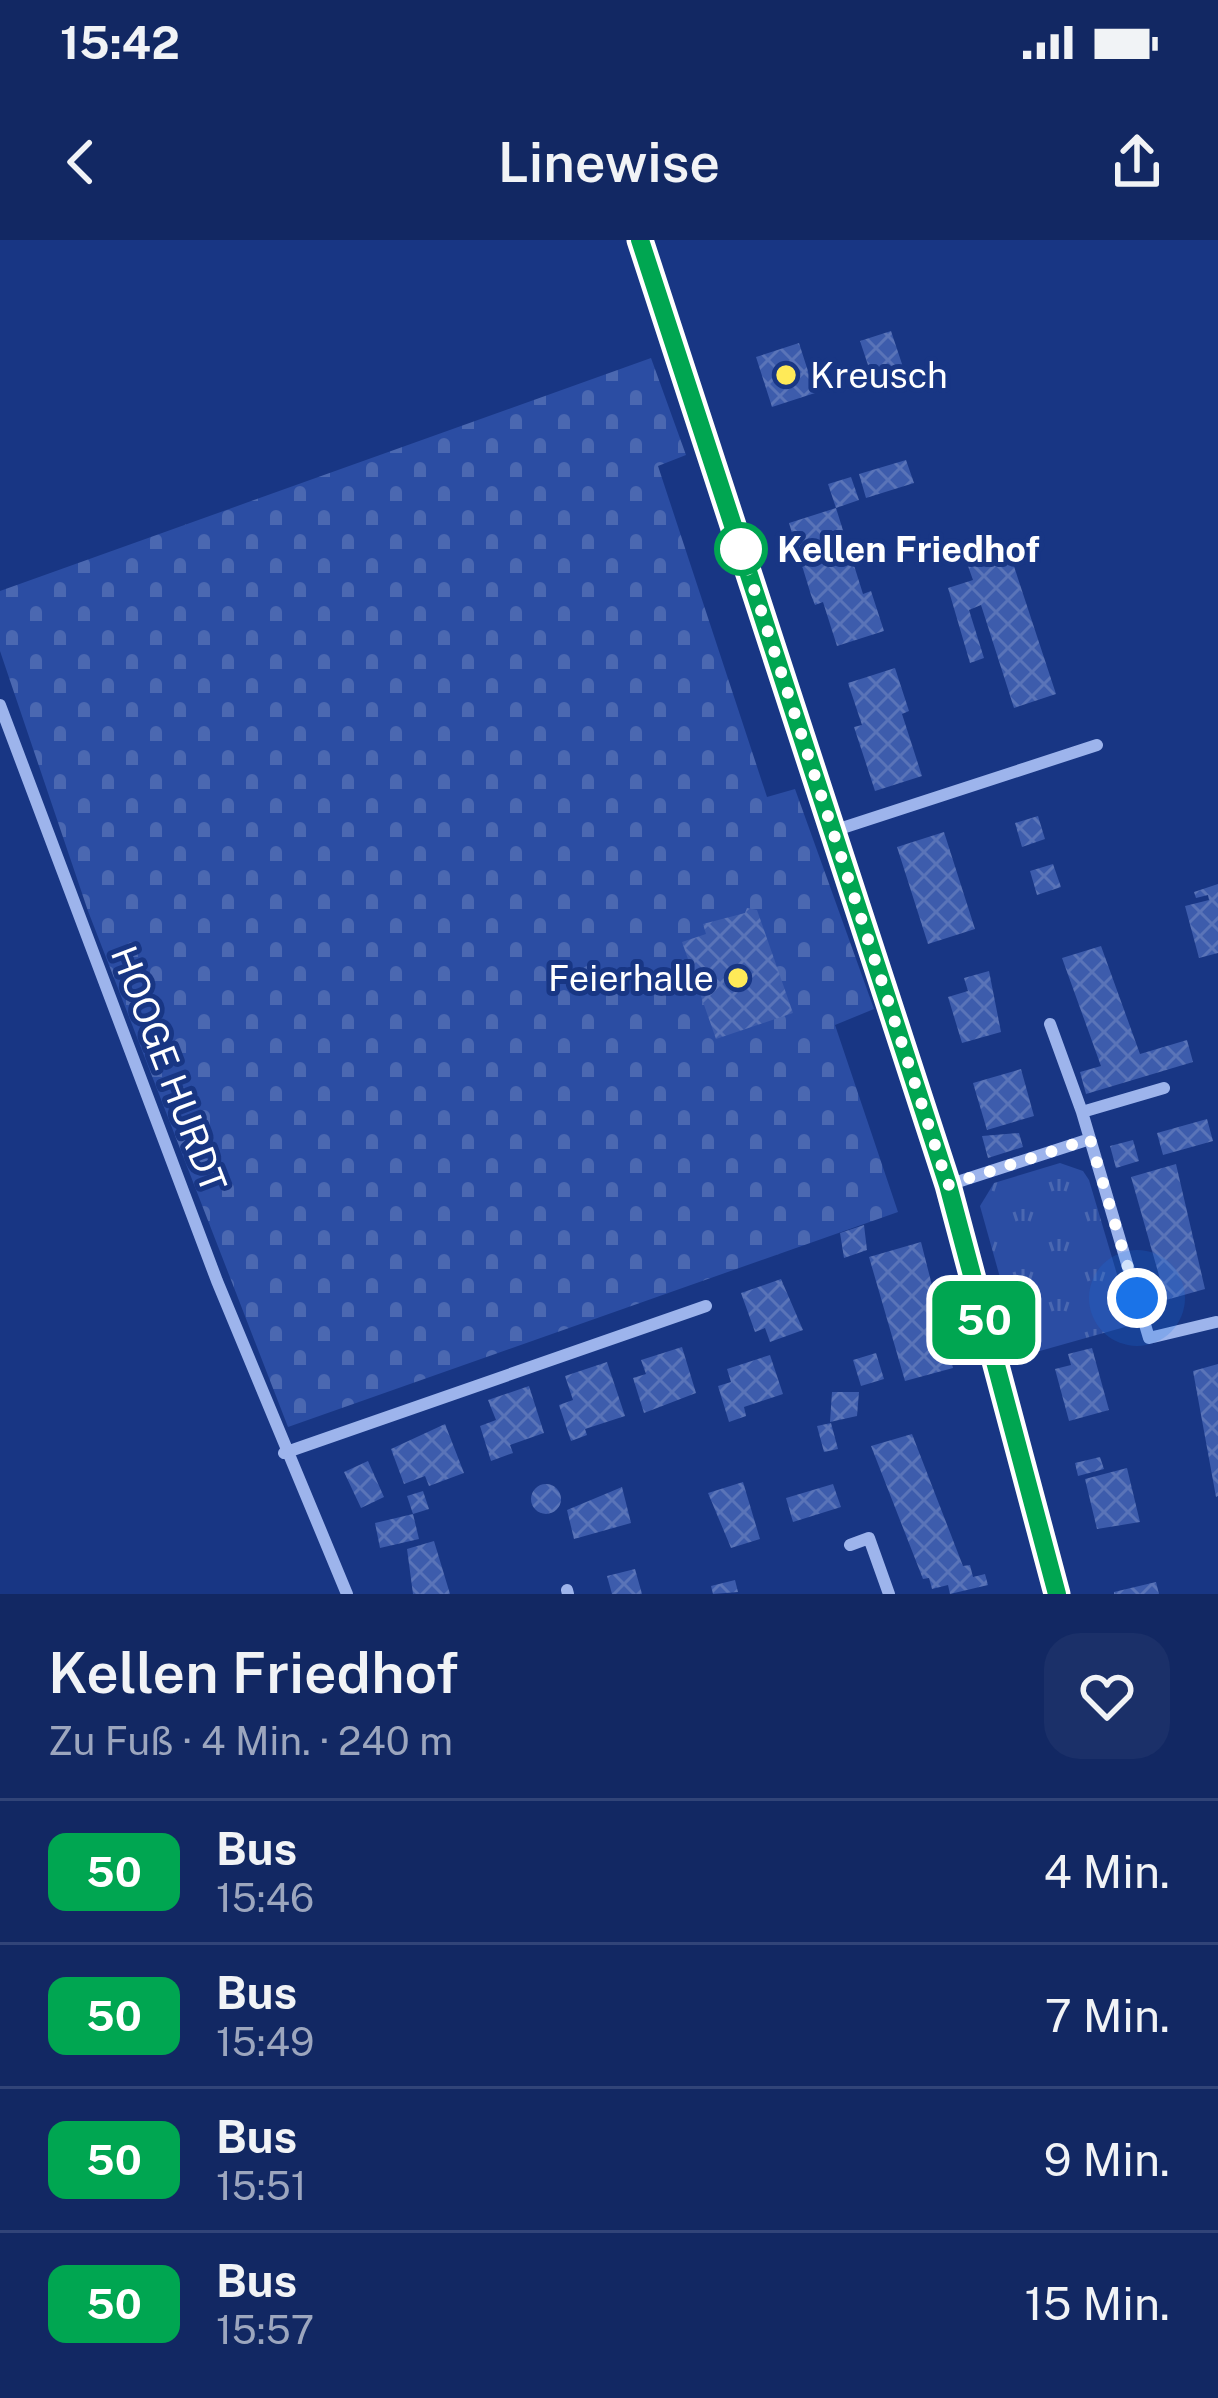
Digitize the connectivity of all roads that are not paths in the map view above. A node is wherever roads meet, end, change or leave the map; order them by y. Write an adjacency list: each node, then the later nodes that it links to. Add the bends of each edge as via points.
1 (640, 240): 4 (street)
2 (0, 705): 12 (street, HOOGE HURDT)
3 (1097, 746): 4 (street)
4 (833, 831): 9 (street)
5 (1050, 1024): 7 (street)
6 (1164, 1088): 7 (street)
7 (1082, 1112): 8 (street)
8 (1090, 1139): 9 (street); 11 (street, via 1149,1338)
9 (948, 1185): 16 (street)
10 (706, 1306): 12 (street)
11 (1216, 1322)
12 (284, 1453): 14 (street, HOOGE HURDT)
13 (850, 1544): 15 (street, via 869,1538)
14 (346, 1594)
15 (889, 1594)
16 (1057, 1594)

